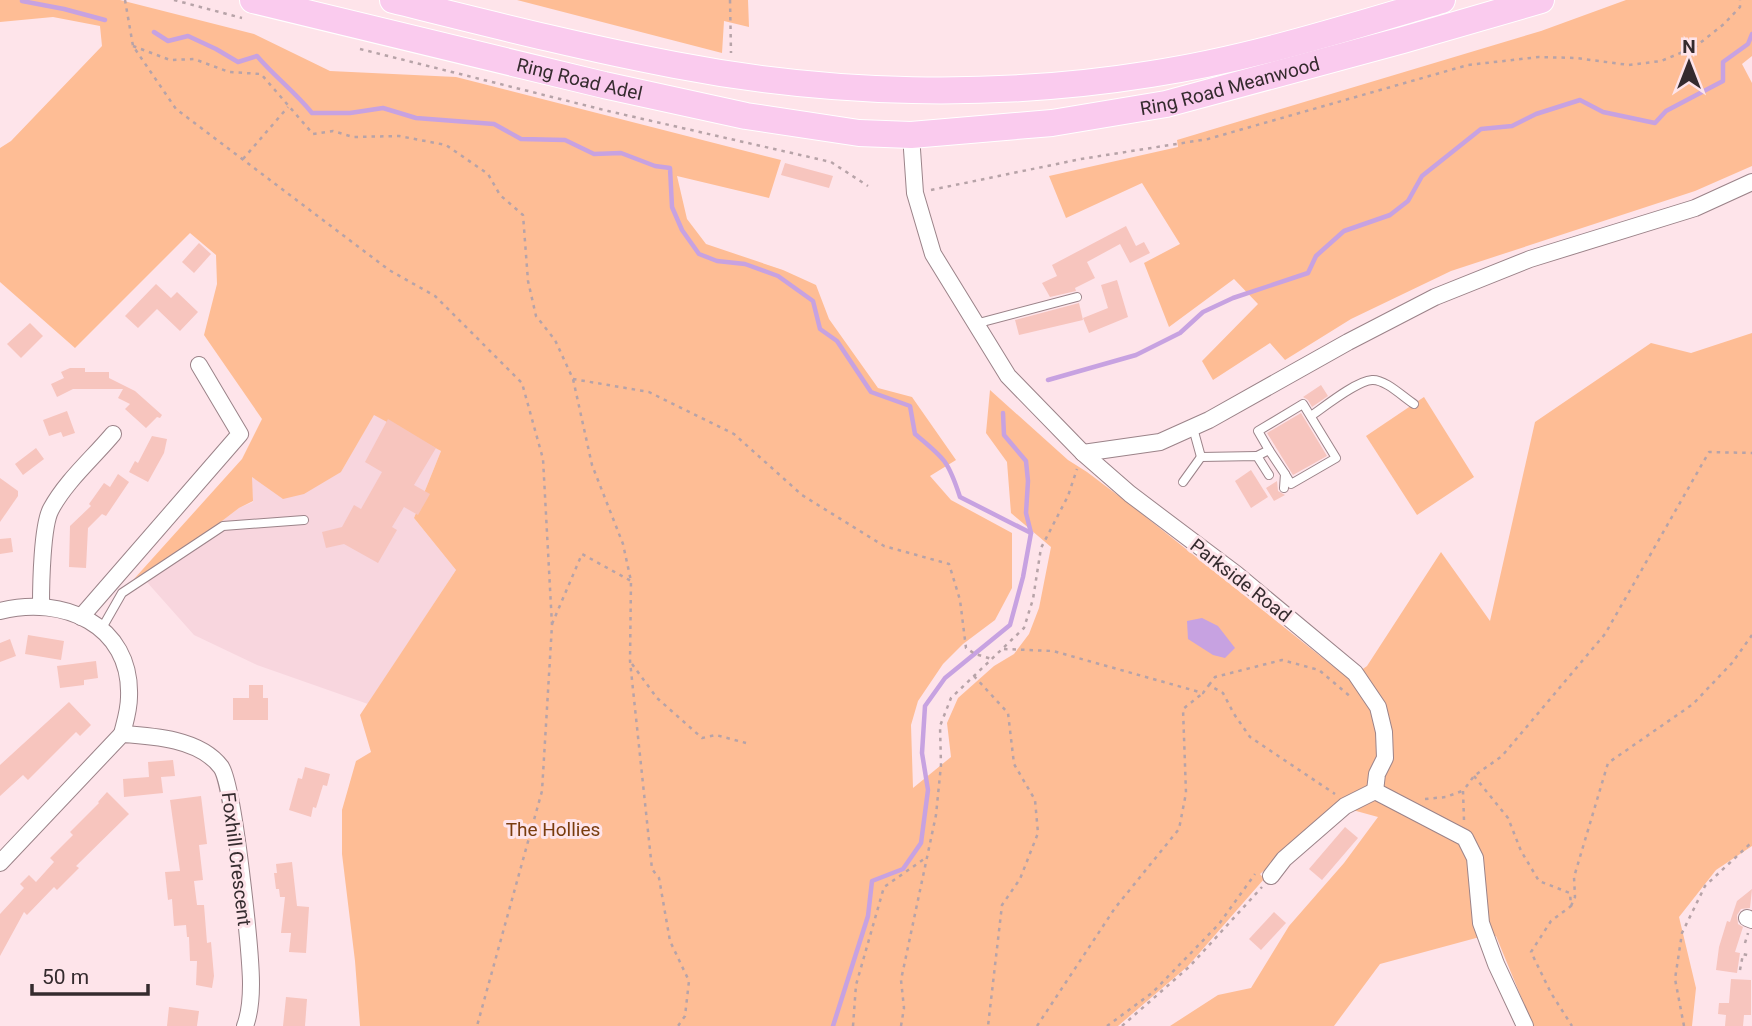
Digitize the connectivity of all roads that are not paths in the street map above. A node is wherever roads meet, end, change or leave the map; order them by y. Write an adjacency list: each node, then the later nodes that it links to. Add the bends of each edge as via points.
1 (393, 0): 5 (highway, Ring Road Adel, via 677,65 812,84)
2 (1442, 0): 5 (highway, Ring Road Meanwood, via 1233,59 1150,75 1043,87)
3 (1541, 0): 6 (highway, Ring Road Meanwood, via 1166,104 1052,123)
4 (251, 10): 6 (highway, Ring Road Adel, via 746,116 859,133)
5 (882, 88)
6 (911, 135): 9 (street, Parkside Road, via 915,193 933,254)
7 (1752, 182): 13 (street, via 1695,208 1530,259 1435,297)
8 (1077, 297): 9 (lane)
9 (975, 324): 16 (street, Parkside Road, via 1008,376)
10 (198, 365): 26 (street, via 240,434)
11 (1414, 404): 12 (lane, via 1371,380)
12 (1311, 416): 15 (lane, via 1303,404 1258,431); 19 (lane, via 1336,458 1291,484)
13 (1193, 428): 16 (street, via 1160,442); 18 (lane)
14 (114, 434): 24 (street, via 50,511)
15 (1269, 450): 17 (lane); 19 (lane)
16 (1083, 453): 29 (street, Parkside Road, via 1355,673 1378,707 1384,732 1385,758)
17 (1257, 456): 18 (lane); 20 (lane)
18 (1201, 457): 21 (lane)
19 (1284, 474): 22 (lane)
20 (1269, 475)
21 (1183, 482)
22 (1284, 488)
23 (304, 520): 27 (lane, via 223,526 122,593)
24 (41, 605): 25 (street); 26 (street)
25 (0, 611)
26 (81, 617): 27 (street)
27 (102, 628): 28 (street, via 126,668 129,696)
28 (122, 734): 30 (street); 32 (street, Foxhill Crescent, via 188,745 207,753 222,768 242,889 251,983)
29 (1375, 791): 31 (street, via 1345,807); 33 (street, via 1465,838 1475,858 1481,923)
30 (0, 863)
31 (1265, 873)
32 (245, 1026)
33 (1525, 1026)

